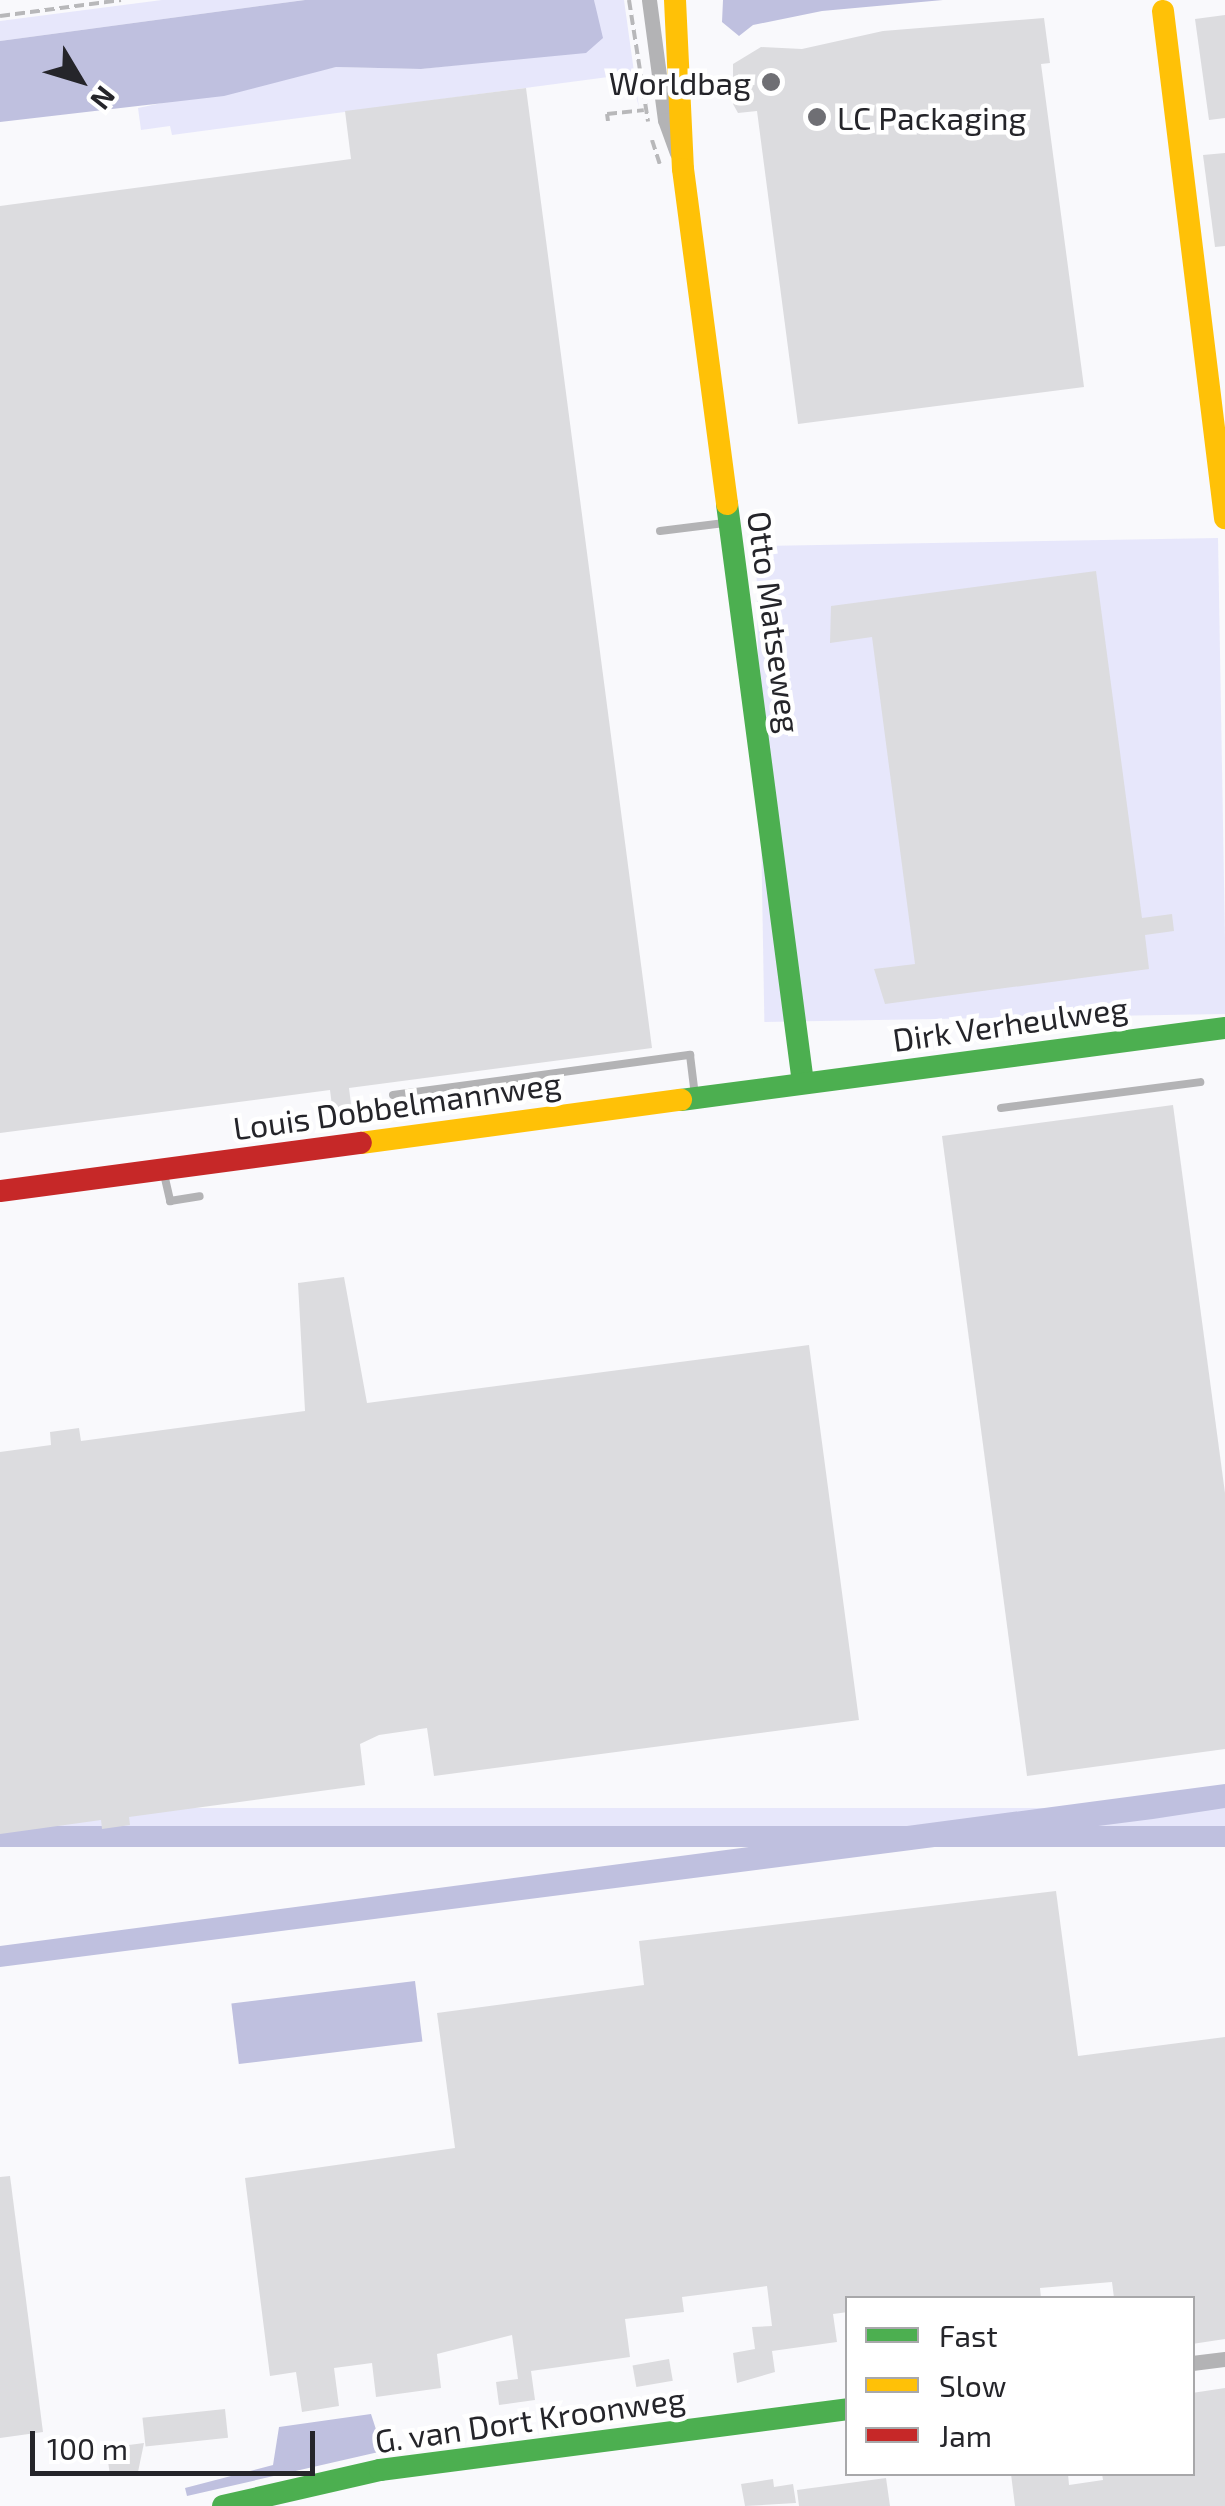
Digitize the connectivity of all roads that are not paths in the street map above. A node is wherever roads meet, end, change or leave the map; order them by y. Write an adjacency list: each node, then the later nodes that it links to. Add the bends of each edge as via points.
1 (649, 0): 4 (street, Otto Matseweg, via 664,120)
2 (675, 0): 4 (street, Otto Matseweg)
3 (1162, 10): 5 (street)
4 (683, 169): 6 (street, Otto Matseweg)
5 (1225, 518)
6 (729, 522): 7 (lane); 10 (street, Otto Matseweg)
7 (660, 532)
8 (1225, 1028): 10 (street, Dirk Verheulweg)
9 (1200, 1082): 13 (lane)
10 (803, 1083): 12 (street, Louis Dobbelmannweg)
11 (393, 1096): 12 (lane, via 690,1055)
12 (696, 1098): 14 (street, Louis Dobbelmannweg)
13 (1001, 1108)
14 (163, 1170): 15 (street, Louis Dobbelmannweg); 16 (lane, via 170,1200)
15 (0, 1191)
16 (200, 1196)
17 (1225, 2359): 18 (street)
18 (1195, 2363)
19 (845, 2409): 20 (street, G. van Dort Kroonweg, via 380,2470)
20 (223, 2506)

